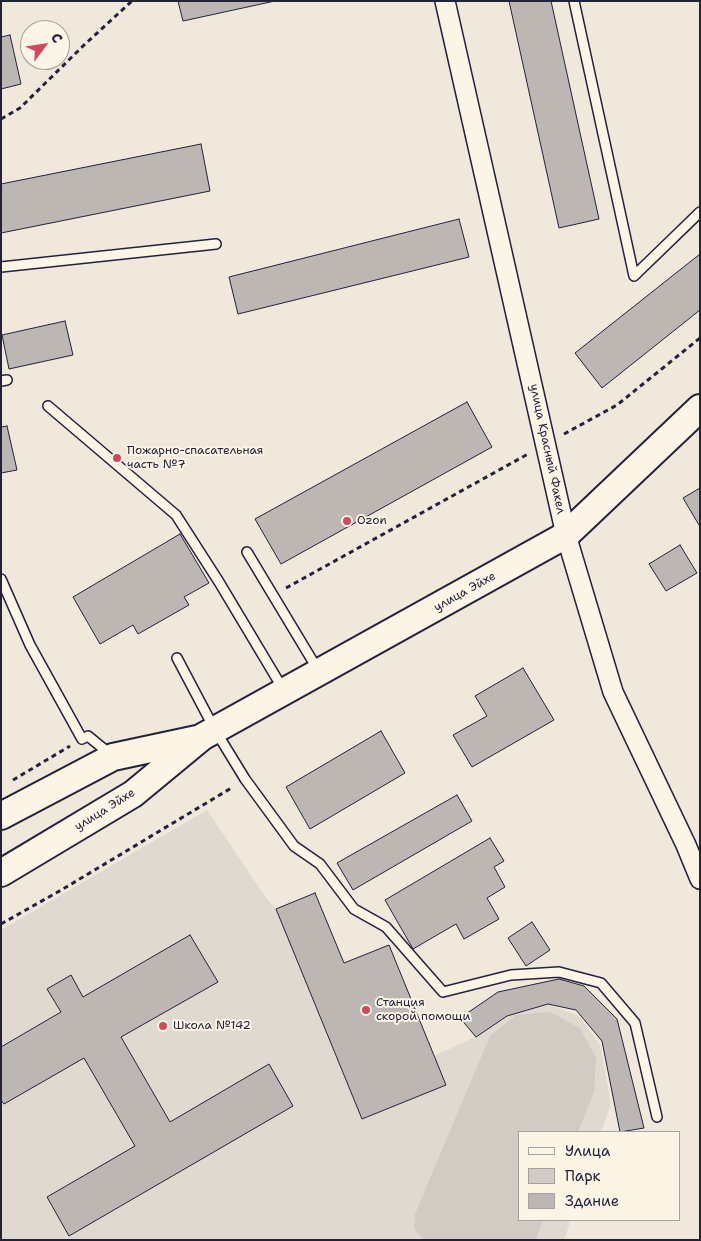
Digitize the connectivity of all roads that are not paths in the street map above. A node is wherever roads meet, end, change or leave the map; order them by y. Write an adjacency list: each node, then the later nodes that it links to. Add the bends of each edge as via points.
1 (445, 1): 8 (street, улица Красный Факел)
2 (574, 1): 3 (lane, via 634,276)
3 (700, 212)
4 (216, 244): 5 (lane)
5 (1, 267)
6 (48, 406): 13 (lane, via 176,516 220,582)
7 (700, 408): 8 (main road, улица Эйхе)
8 (566, 535): 12 (main road, улица Эйхе); 18 (street, улица Красный Факел, via 613,692)
9 (247, 552): 12 (lane)
10 (1, 579): 15 (lane, via 30,645 82,739 88,736)
11 (177, 658): 14 (lane)
12 (319, 673): 13 (main road, улица Эйхе)
13 (284, 692): 14 (main road, улица Эйхе)
14 (209, 734): 15 (main road, улица Эйхе); 17 (main road, улица Эйхе, via 132,794); 19 (lane, via 294,846 320,864 354,909 386,927 443,992 511,975 559,972 601,983 635,1023)
15 (113, 757): 16 (main road, улица Эйхе)
16 (1, 816)
17 (1, 873)
18 (700, 879)
19 (657, 1117)

